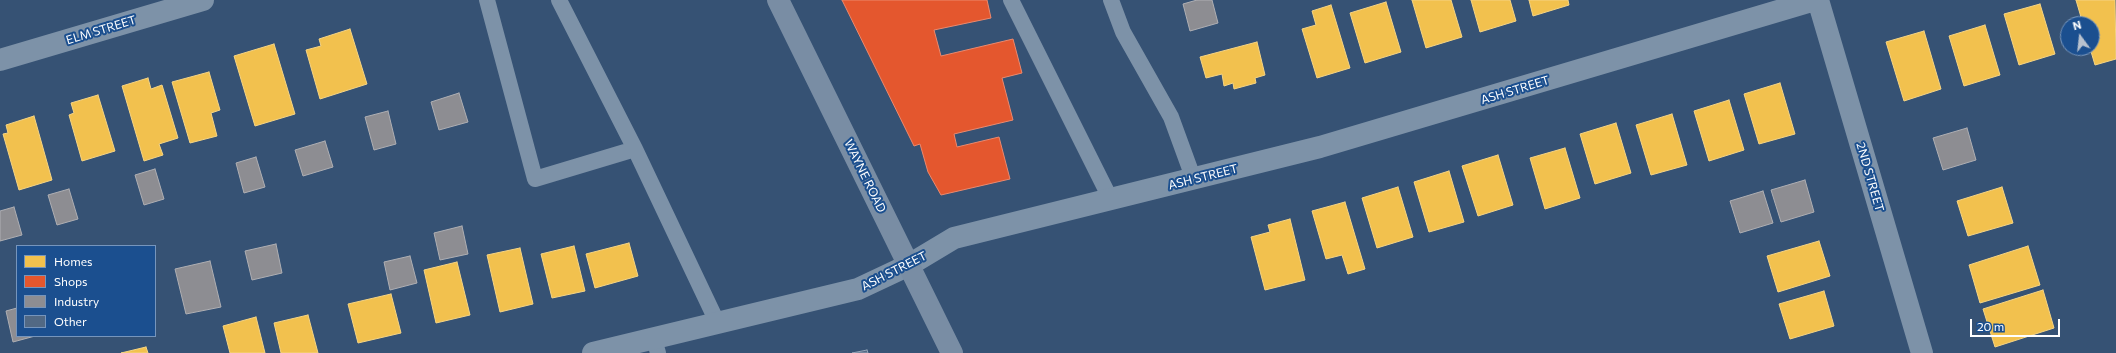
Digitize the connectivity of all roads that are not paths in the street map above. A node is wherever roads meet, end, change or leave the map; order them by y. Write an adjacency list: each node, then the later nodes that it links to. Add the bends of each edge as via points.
1 (203, 0): 9 (street, ELM STREET)
2 (487, 0): 10 (lane, via 535,179)
3 (559, 0): 10 (lane)
4 (778, 0): 13 (main road, WAYNE ROAD)
5 (1011, 0): 12 (lane)
6 (1111, 0): 11 (lane, via 1123,32 1171,117)
7 (1815, 0): 11 (street, ASH STREET, via 1320,147)
8 (1818, 0): 18 (street, 2ND STREET)
9 (0, 60)
10 (635, 149): 14 (lane)
11 (1194, 180): 12 (street, ASH STREET)
12 (1111, 200): 13 (street, ASH STREET, via 954,238)
13 (909, 265): 14 (street, ASH STREET, via 858,289); 17 (main road, WAYNE ROAD)
14 (718, 324): 15 (street, ASH STREET)
15 (656, 346): 16 (street, ASH STREET)
16 (593, 353)
17 (952, 353)
18 (1922, 353)

